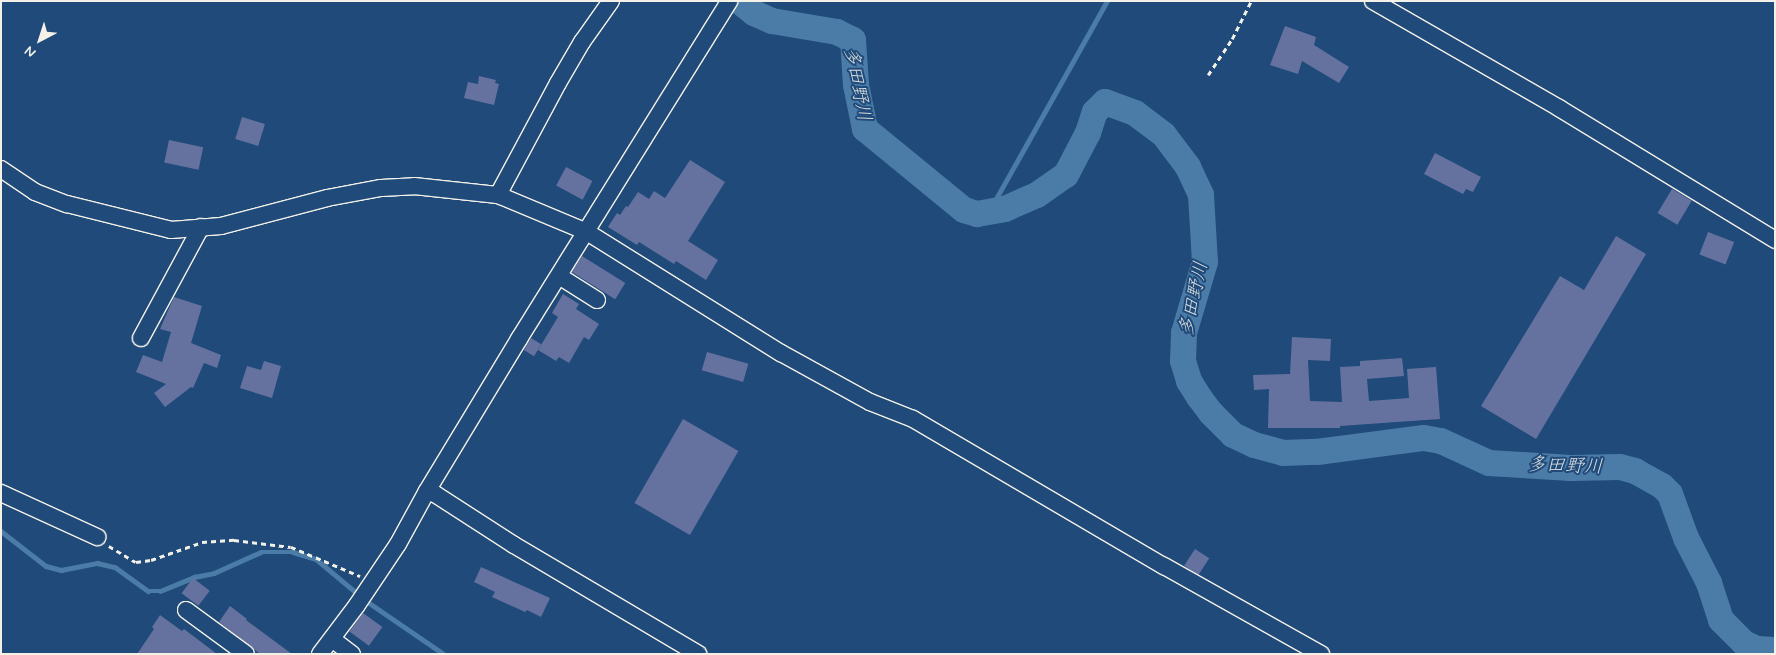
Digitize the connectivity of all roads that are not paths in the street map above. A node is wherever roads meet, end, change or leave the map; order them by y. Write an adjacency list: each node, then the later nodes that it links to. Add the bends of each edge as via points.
1 (610, 1): 5 (street, via 558,83)
2 (729, 1): 7 (street)
3 (1372, 1): 8 (street, via 1559,108)
4 (1, 169): 6 (street, via 35,192 67,204 171,230)
5 (498, 196): 6 (street, via 414,186 381,188 328,198 221,226); 7 (street)
6 (201, 227): 11 (street)
7 (587, 232): 9 (street); 21 (street, via 781,354 870,402 913,419)
8 (1775, 240)
9 (559, 276): 10 (street); 12 (street)
10 (597, 300)
11 (141, 338)
12 (426, 491): 16 (street, via 398,544); 20 (street)
13 (1, 493): 14 (street)
14 (96, 537)
15 (186, 610): 17 (street)
16 (332, 639): 18 (street); 19 (street)
17 (246, 654)
18 (320, 654)
19 (352, 654)
20 (698, 654)
21 (1321, 654)

